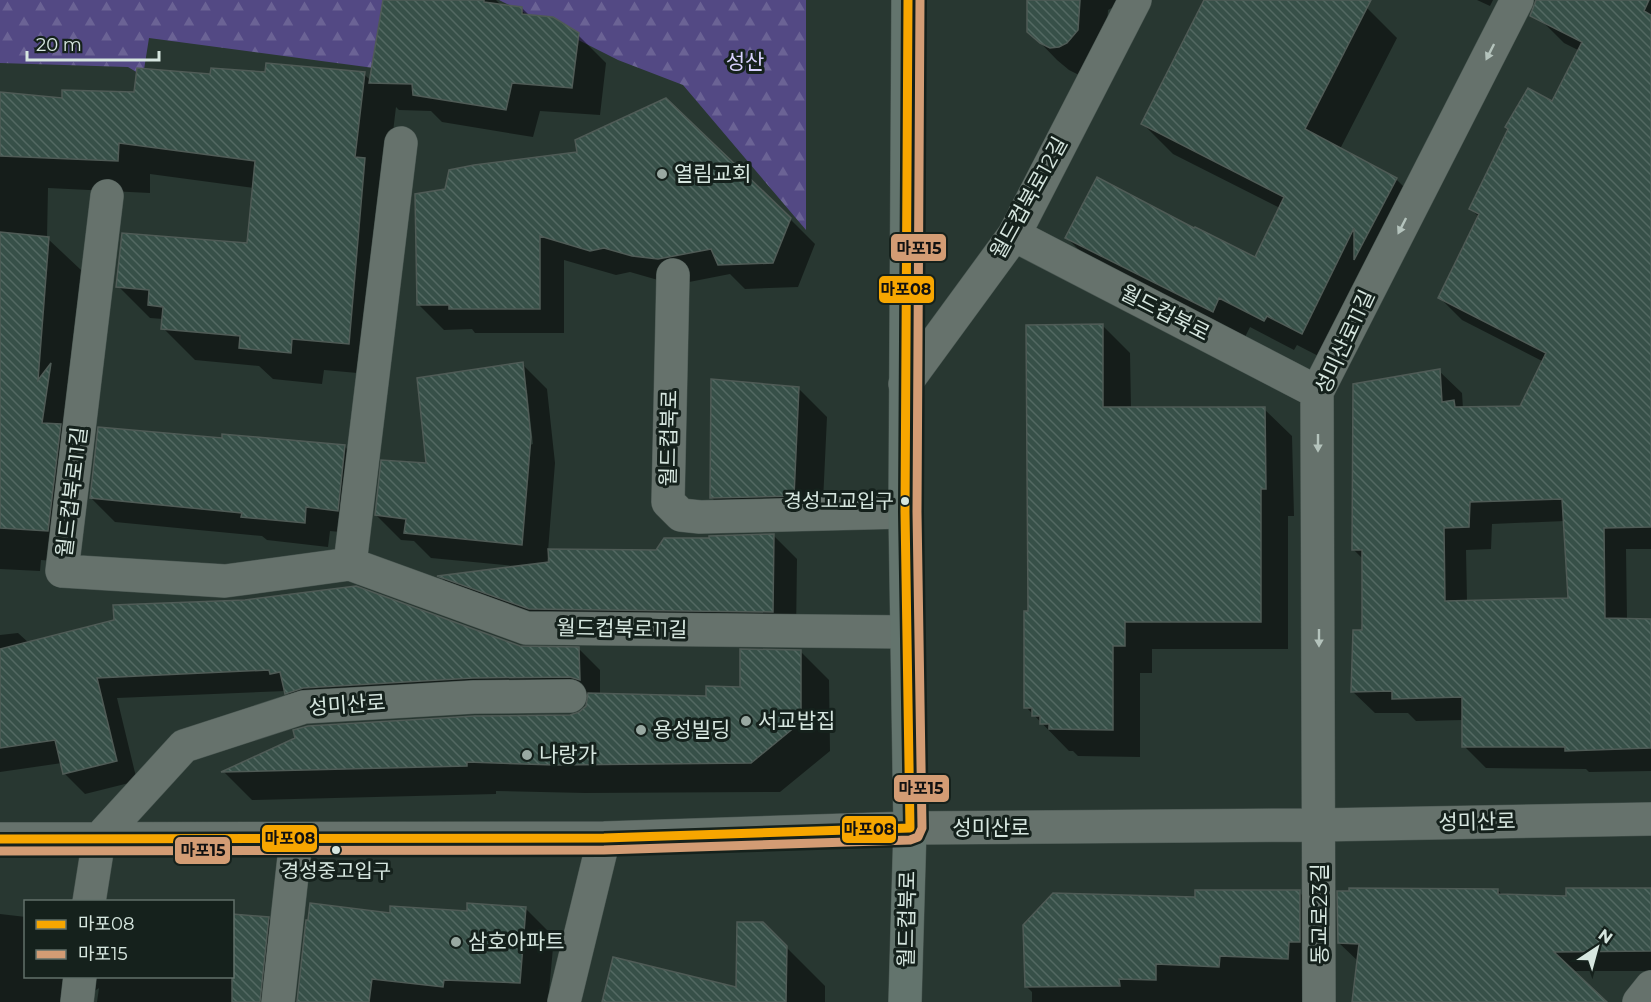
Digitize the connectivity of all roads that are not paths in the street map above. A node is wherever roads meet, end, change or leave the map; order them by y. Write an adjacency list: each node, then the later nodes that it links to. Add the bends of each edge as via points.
1 (908, 0): 8 (main road, 월드컵북로)
2 (1135, 0): 6 (street, 월드컵북로12길)
3 (1517, 0): 9 (street, 성미산로11길, one-way to 9)
4 (401, 143): 11 (street)
5 (107, 196): 11 (street, 월드컵북로11길, via 62,571 225,581)
6 (1014, 235): 8 (street, 월드컵북로12길); 9 (street, 월드컵북로)
7 (673, 275): 10 (street, 월드컵북로, via 668,502 681,515 700,517)
8 (905, 384): 10 (main road, 월드컵북로)
9 (1317, 392): 15 (street, 성미산로11길, one-way to 15)
10 (905, 512): 12 (main road, 월드컵북로)
11 (350, 564): 12 (street, 월드컵북로11길, via 526,628)
12 (906, 632): 16 (main road, 월드컵북로)
13 (570, 696): 20 (street, 성미산로, via 304,707 184,746)
14 (1651, 819): 15 (street, 성미산로)
15 (1319, 825): 16 (street, 성미산로); 28 (street, 동교로23길)
16 (910, 828): 19 (street, 성미산로); 27 (main road, 월드컵북로)
17 (0, 838): 20 (street, 성미산로)
18 (296, 838): 19 (street, 성미산로); 20 (street, 성미산로); 25 (street)
19 (604, 838): 26 (street)
20 (99, 839): 21 (street)
21 (90, 900)
22 (80, 978): 24 (street)
23 (1651, 987): 29 (street)
24 (77, 1002)
25 (278, 1002)
26 (564, 1002)
27 (905, 1002)
28 (1319, 1002)
29 (1639, 1002)

